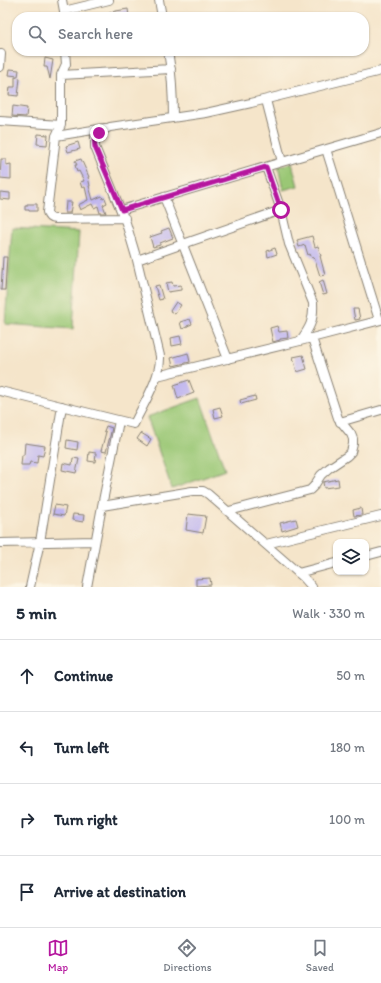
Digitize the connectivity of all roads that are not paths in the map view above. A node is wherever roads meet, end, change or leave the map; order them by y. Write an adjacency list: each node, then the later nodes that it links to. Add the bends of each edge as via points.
1 (62, 0): 4 (street)
2 (109, 0): 5 (street)
3 (158, 0): 6 (street)
4 (64, 12)
5 (70, 12)
6 (161, 12)
7 (1, 54): 10 (street)
8 (65, 56): 13 (street, via 66,64)
9 (169, 56): 11 (street)
10 (0, 67)
11 (171, 70): 13 (street); 15 (street)
12 (381, 71): 14 (street)
13 (61, 75): 17 (street)
14 (266, 100): 15 (street); 22 (street)
15 (173, 118): 18 (street)
16 (0, 121): 17 (street)
17 (62, 126): 20 (street)
18 (106, 128): 20 (street); 26 (street, via 96,137 94,143)
19 (381, 133): 21 (street)
20 (56, 136): 26 (street, via 48,216 56,219)
21 (326, 149): 22 (street); 29 (street)
22 (282, 162): 23 (street)
23 (266, 167): 24 (street); 25 (street)
24 (164, 197): 26 (street); 27 (street)
25 (281, 210): 27 (street); 31 (street, via 289,244 313,303 312,321)
26 (123, 214): 28 (street)
27 (183, 244): 28 (street); 32 (street)
28 (137, 260): 33 (street, via 160,356)
29 (380, 320): 30 (street)
30 (312, 338): 31 (street); 38 (street)
31 (300, 341): 32 (street)
32 (228, 359): 33 (street)
33 (157, 376): 37 (street, via 134,424)
34 (0, 391): 35 (street)
35 (62, 406): 37 (street); 43 (street)
36 (381, 410): 38 (street)
37 (119, 421): 39 (street)
38 (340, 422): 40 (street, via 352,436 351,452 321,475 310,490)
39 (102, 506): 40 (street, via 198,490 208,494); 42 (street)
40 (229, 511): 45 (street)
41 (381, 516): 45 (street)
42 (95, 541): 43 (street); 51 (street)
43 (40, 542): 44 (street); 50 (street)
44 (0, 543)
45 (266, 544): 49 (street)
46 (381, 552): 47 (street)
47 (369, 555)
48 (333, 564): 49 (street)
49 (298, 572): 52 (street)
50 (30, 587)
51 (87, 587)
52 (312, 587)

